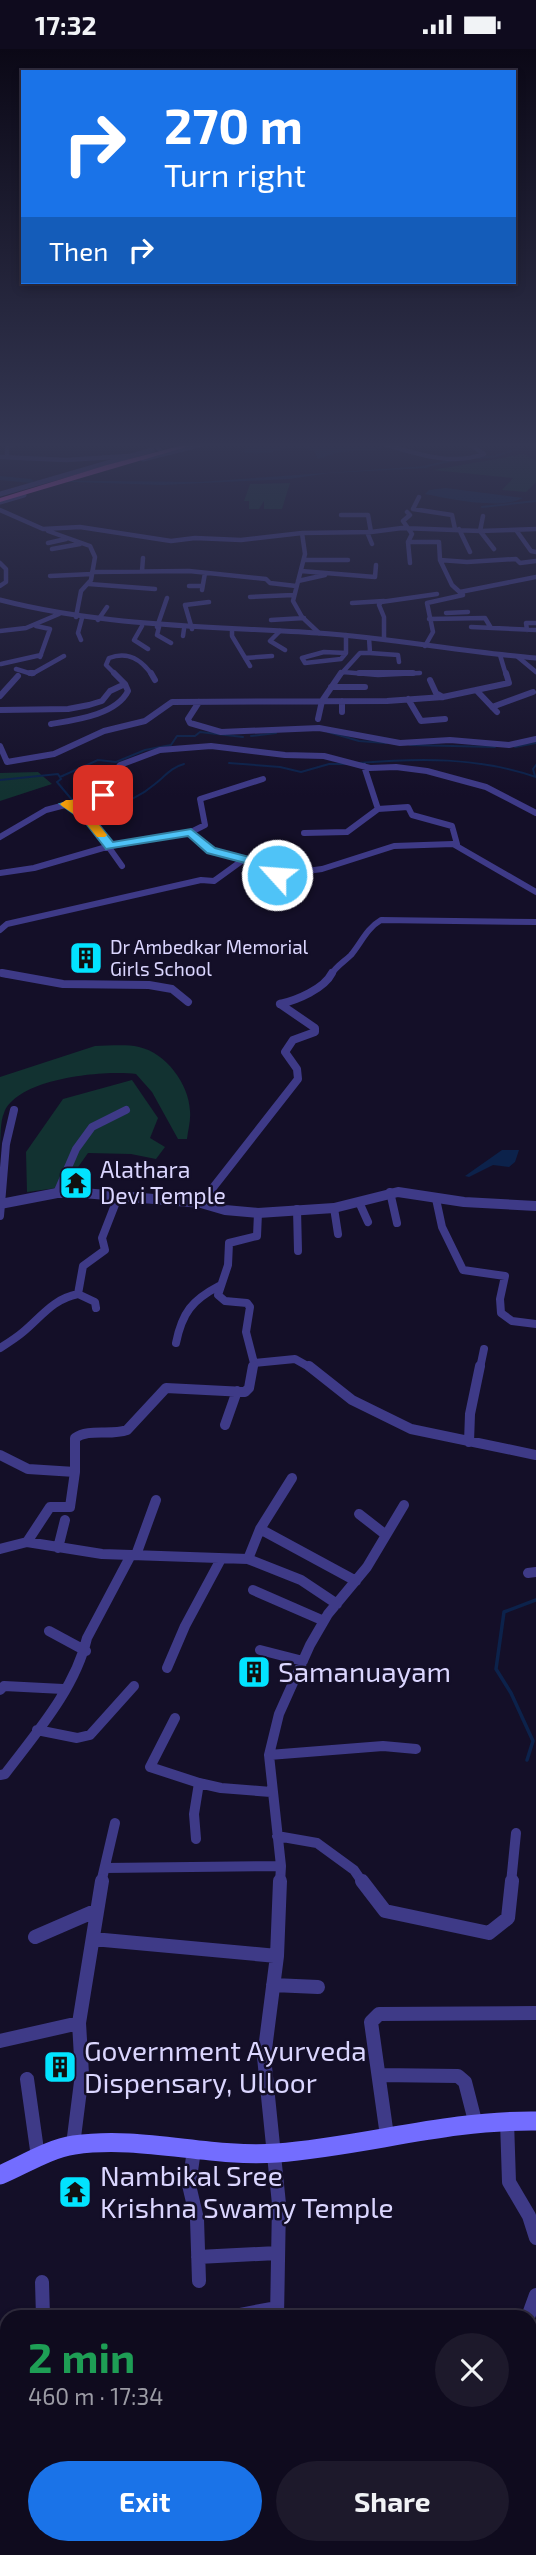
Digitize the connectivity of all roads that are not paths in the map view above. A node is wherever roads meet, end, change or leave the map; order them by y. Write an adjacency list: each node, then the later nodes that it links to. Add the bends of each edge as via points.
1 (93, 562): 13 (street)
2 (143, 562): 10 (street)
3 (303, 562): 12 (street)
4 (442, 562): 27 (street)
5 (528, 562): 7 (street)
6 (0, 563): 24 (street, via 6,569 6,582)
7 (520, 563): 8 (street)
8 (503, 564)
9 (376, 565): 15 (street, via 375,577)
10 (142, 571): 11 (street); 13 (street)
11 (158, 571): 14 (street); 19 (street)
12 (301, 571): 15 (street); 22 (street)
13 (92, 573): 16 (street); 21 (street)
14 (205, 573): 17 (street); 25 (street, via 202,588)
15 (330, 573): 22 (street)
16 (50, 576)
17 (239, 577): 22 (street); 23 (street)
18 (536, 577): 27 (street)
19 (155, 580)
20 (82, 583): 21 (street)
21 (89, 583): 26 (street); 38 (street, via 81,591)
22 (297, 583): 28 (street)
23 (238, 584)
24 (0, 586)
25 (188, 586)
26 (155, 589)
27 (459, 591): 32 (street); 39 (street, via 461,596 430,601)
28 (293, 595): 29 (street); 40 (street)
29 (250, 597)
30 (167, 598): 46 (street)
31 (0, 600): 37 (street)
32 (384, 601): 34 (street); 58 (street, via 379,605)
33 (209, 602): 49 (street, via 185,605)
34 (352, 603)
35 (107, 607): 41 (street)
36 (468, 612): 39 (street)
37 (59, 614): 38 (street); 44 (street)
38 (79, 617): 41 (street); 59 (street)
39 (428, 617): 48 (street, via 485,618); 61 (street, via 433,632)
40 (304, 618): 42 (street); 55 (street)
41 (98, 619): 45 (street)
42 (271, 620)
43 (536, 623): 51 (street, via 526,623)
44 (34, 625): 53 (street); 66 (street, via 50,629)
45 (142, 626): 46 (street); 62 (street, via 134,640)
46 (158, 627): 49 (street, via 184,633); 60 (street, via 157,635)
47 (471, 627): 48 (street)
48 (491, 628): 51 (street)
49 (192, 629): 50 (street)
50 (232, 630): 54 (street); 70 (street)
51 (527, 630): 52 (street)
52 (536, 630)
53 (0, 631)
54 (280, 631): 55 (street); 63 (street, via 270,641)
55 (319, 633): 56 (street)
56 (346, 635): 57 (street); 64 (street)
57 (369, 638): 58 (street); 65 (street)
58 (384, 639): 61 (street)
59 (81, 640)
60 (171, 643)
61 (425, 646): 67 (street)
62 (148, 649)
63 (285, 650)
64 (346, 653): 64 (street, via 341,659 312,663 302,658)
65 (370, 653): 72 (street, via 398,655); 76 (street, via 360,653)
66 (42, 654): 73 (street); 88 (street, via 64,656 32,674 17,673)
67 (500, 655): 69 (street); 82 (street)
68 (272, 656): 70 (street)
69 (518, 657): 71 (street); 75 (street)
70 (246, 658): 74 (street)
71 (536, 658)
72 (399, 662)
73 (1, 664)
74 (250, 666)
75 (536, 671)
76 (343, 672): 77 (street); 81 (street)
77 (420, 673)
78 (155, 680): 83 (street, via 134,657 112,656 106,665)
79 (322, 680): 81 (street)
80 (430, 680): 90 (street)
81 (335, 681): 84 (street)
82 (509, 683): 86 (street); 89 (street)
83 (125, 684): 95 (street, via 89,705); 99 (street, via 125,697 93,717)
84 (331, 687): 85 (street); 92 (street)
85 (365, 687)
86 (477, 691): 89 (street, via 495,710); 90 (street)
87 (533, 692): 89 (street)
88 (0, 696)
89 (520, 696)
90 (443, 697): 91 (street)
91 (408, 699): 93 (street); 98 (street, via 421,721)
92 (322, 701): 93 (street); 94 (street); 97 (street)
93 (342, 701): 96 (street)
94 (199, 702): 101 (street, via 188,719 194,727); 106 (street, via 168,703 145,721 104,731 54,754)
95 (0, 710)
96 (342, 712)
97 (318, 719)
98 (444, 719)
99 (51, 724)
100 (462, 731): 103 (street)
101 (245, 733): 103 (street, via 319,728 400,743); 105 (street)
102 (536, 739): 103 (street, via 514,745)
103 (465, 741)
104 (0, 746): 106 (street)
105 (238, 748): 108 (street, via 324,756); 110 (street, via 160,750 118,767 103,795)
106 (7, 762): 107 (street)
107 (17, 766)
108 (364, 766): 111 (street); 112 (street, via 451,777 486,787)
109 (263, 779): 113 (street, via 200,799 205,825)
110 (66, 804): 115 (street, via 38,814); 117 (street, via 88,818)
111 (378, 809): 114 (street, via 346,832); 116 (street, via 407,807 412,815 452,826)
112 (536, 813)
113 (191, 832): 117 (street); 118 (street, via 211,851)
114 (304, 833)
115 (0, 837)
116 (457, 845): 118 (street, via 394,846 291,875 265,873 256,863); 121 (street)
117 (110, 846): 119 (street); 120 (street)
118 (243, 860): 123 (street, via 214,881 108,899 7,924)
119 (122, 866)
120 (0, 873)
121 (536, 892)
122 (536, 922): 133 (street, via 381,919 374,924 328,981 280,1004 315,1028 315,1032 293,1040 285,1052 298,1079)
123 (0, 930)
124 (0, 973): 125 (street, via 63,984 149,985 172,989)
125 (188, 1002)
126 (13, 1110): 134 (street)
127 (126, 1110): 129 (street, via 92,1127 76,1149)
128 (390, 1192): 131 (street); 132 (street); 141 (street)
129 (57, 1193): 130 (street); 134 (street)
130 (118, 1197): 133 (street); 145 (street, via 102,1238 105,1250 83,1266)
131 (436, 1199): 135 (street); 147 (street, via 444,1237 463,1270 505,1276 498,1305 501,1314 511,1322)
132 (359, 1202): 136 (street); 140 (street)
133 (201, 1203): 138 (street)
134 (1, 1204): 139 (street)
135 (536, 1206)
136 (334, 1208): 137 (street); 142 (street)
137 (297, 1209): 138 (street); 143 (street)
138 (258, 1213): 144 (street, via 257,1236 229,1243 228,1265)
139 (0, 1216)
140 (368, 1222)
141 (397, 1223)
142 (338, 1234)
143 (298, 1251)
144 (219, 1286): 148 (street, via 198,1296 184,1310); 151 (street, via 218,1295 225,1301 250,1307 247,1332)
145 (78, 1294): 146 (street, via 95,1302); 149 (street, via 45,1309)
146 (96, 1308)
147 (536, 1324)
148 (176, 1343)
149 (0, 1348)
150 (484, 1349): 154 (street)
151 (254, 1363): 152 (street, via 249,1388); 154 (street, via 295,1359 352,1400 411,1429)
152 (237, 1391): 153 (street); 157 (street, via 166,1388 127,1430 78,1435)
153 (225, 1425)
154 (469, 1442): 156 (street)
155 (0, 1455): 157 (street, via 28,1469)
156 (536, 1455)
157 (75, 1472): 165 (street, via 70,1507 50,1507)
158 (292, 1478): 163 (street)
159 (156, 1500): 168 (street)
160 (404, 1506): 164 (street)
161 (359, 1514): 164 (street)
162 (65, 1520): 166 (street)
163 (260, 1529): 170 (street); 171 (street)
164 (386, 1535): 171 (street)
165 (27, 1542): 166 (street); 167 (street)
166 (58, 1548): 168 (street)
167 (0, 1549)
168 (134, 1555): 169 (street); 177 (street, via 87,1638)
169 (221, 1559): 170 (street); 179 (street)
170 (248, 1559): 173 (street, via 301,1580)
171 (356, 1581): 173 (street)
172 (253, 1590): 174 (street)
173 (337, 1604): 174 (street)
174 (324, 1621): 178 (street)
175 (49, 1631): 177 (street)
176 (260, 1650): 178 (street)
177 (86, 1651): 182 (street)
178 (303, 1661): 186 (street, via 279,1714)
179 (167, 1668)
180 (1, 1685): 182 (street)
181 (134, 1686): 184 (street, via 90,1735 77,1738)
182 (63, 1689): 184 (street)
183 (176, 1718): 188 (street, via 150,1767)
184 (37, 1730): 187 (street)
185 (416, 1749): 186 (street, via 383,1746)
186 (269, 1755): 189 (street)
187 (0, 1775)
188 (199, 1783): 189 (street); 193 (street)
189 (271, 1792): 192 (street)
190 (115, 1823): 195 (street)
191 (516, 1833): 192 (street, via 508,1919 489,1933 385,1911 354,1870 317,1843)
192 (277, 1836): 194 (street)
193 (196, 1839)
194 (281, 1866): 195 (street); 199 (street)
195 (105, 1868): 196 (street)
196 (95, 1911): 197 (street); 198 (street)
197 (35, 1937)
198 (93, 1939): 199 (street); 203 (street)
199 (277, 1955): 200 (street)
200 (273, 1985): 201 (street); 213 (street, via 264,2057)
201 (318, 1987)
202 (536, 2013): 205 (street, via 379,2014 371,2022)
203 (79, 2023): 204 (street); 211 (street, via 82,2074)
204 (0, 2041)
205 (379, 2075): 208 (street, via 458,2076 466,2082); 210 (street)
206 (27, 2079): 214 (street)
207 (506, 2120): 208 (main road); 209 (main road); 216 (street, via 509,2182)
208 (475, 2121): 210 (main road)
209 (536, 2121)
210 (387, 2136): 213 (main road)
211 (73, 2145): 212 (main road, via 132,2143); 214 (main road)
212 (194, 2150): 213 (main road); 218 (street, via 189,2185 197,2219)
213 (275, 2153): 217 (street)
214 (38, 2159): 215 (main road)
215 (0, 2175)
216 (536, 2238)
217 (277, 2253): 218 (street); 222 (street)
218 (198, 2257): 219 (street)
219 (199, 2281)
220 (42, 2283): 221 (street)
221 (43, 2310)
222 (277, 2310)

